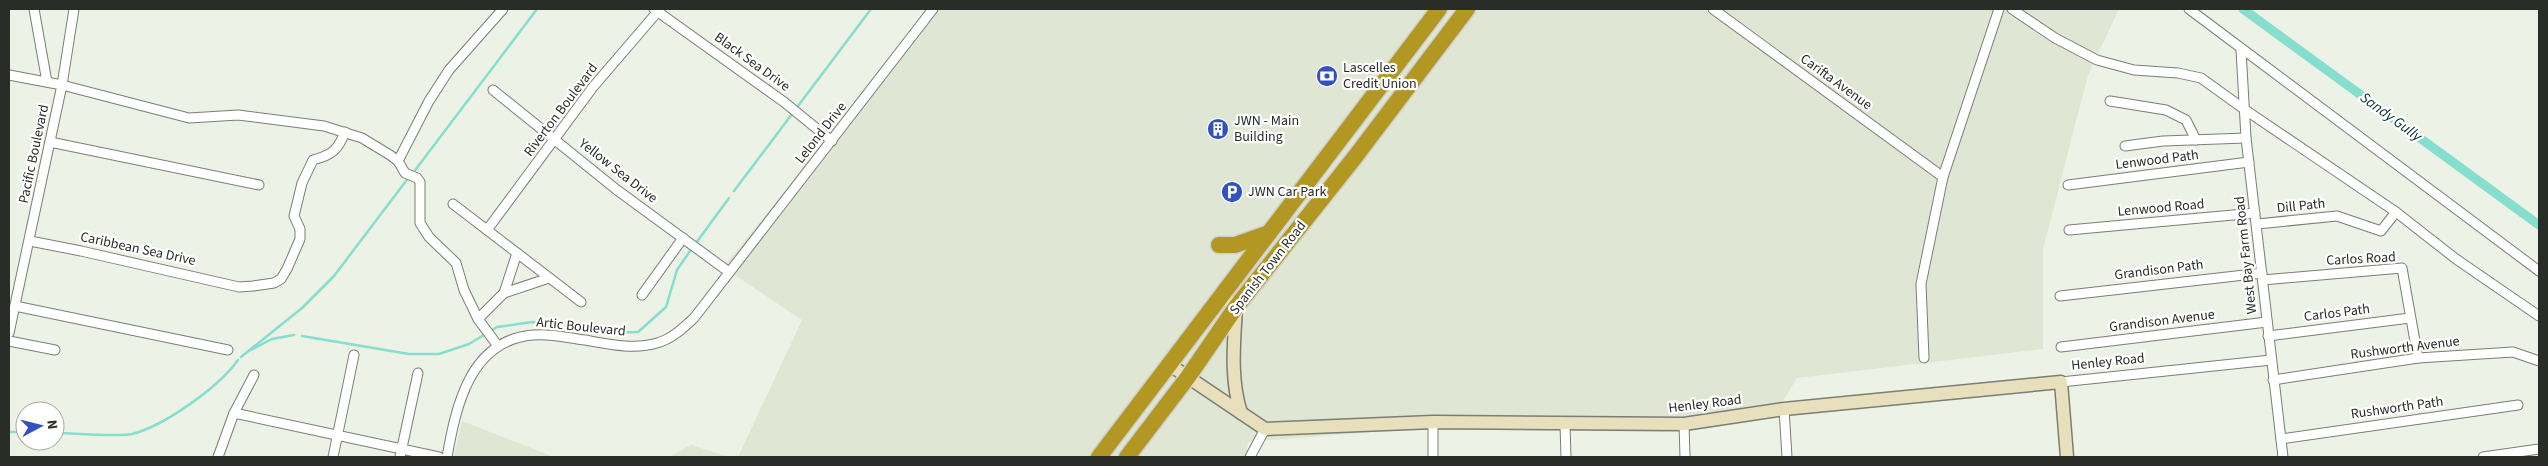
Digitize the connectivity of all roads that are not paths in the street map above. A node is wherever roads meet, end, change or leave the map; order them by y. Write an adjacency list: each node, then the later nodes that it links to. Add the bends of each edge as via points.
1 (34, 9): 16 (street)
2 (74, 9): 17 (street, Pacific Boulevard)
3 (503, 9): 28 (street, via 449,70)
4 (932, 9): 25 (street, Lelond Drive)
5 (1439, 9): 12 (highway, Spanish Town Road)
6 (1468, 9): 13 (highway, Spanish Town Road)
7 (1713, 9): 30 (street, Carifta Avenue)
8 (1999, 9): 30 (street)
9 (2012, 9): 20 (street, via 2055,38 2097,60 2134,70 2201,78)
10 (2189, 9): 14 (street)
11 (657, 10): 23 (street, Riverton Boulevard); 25 (street, Black Sea Drive)
12 (1419, 36): 13 (highway); 39 (highway, Spanish Town Road)
13 (1438, 49): 54 (highway, Spanish Town Road)
14 (2241, 50): 20 (street, West Bay Farm Road); 44 (street)
15 (9, 75): 16 (street)
16 (47, 82): 17 (street)
17 (62, 84): 21 (street, via 189,118 238,115 324,126); 26 (street, Pacific Boulevard)
18 (493, 90): 23 (street, Yellow Sea Drive)
19 (2110, 101): 24 (street, via 2166,110 2186,120)
20 (2244, 109): 22 (street, West Bay Farm Road); 34 (street)
21 (344, 132): 28 (street, via 362,138); 41 (street, Caribbean Sea Drive, via 338,149 313,160 306,172 294,216 300,229 300,239 281,278 274,283 240,286)
22 (2246, 138): 24 (street); 29 (street, West Bay Farm Road)
23 (554, 140): 37 (street, Riverton Boulevard); 40 (street, Yellow Sea Drive)
24 (2196, 140): 27 (street)
25 (832, 141): 45 (street, Lelond Drive)
26 (50, 142): 31 (street); 41 (street, Pacific Boulevard)
27 (2125, 146)
28 (398, 161): 58 (street, via 405,174 420,182 420,222 429,237 456,263 464,290)
29 (2249, 162): 32 (street, Lenwood Path); 35 (street, West Bay Farm Road)
30 (1942, 177): 67 (street, via 1921,284)
31 (259, 185)
32 (2068, 185)
33 (453, 204): 37 (street)
34 (2396, 212): 36 (street, Dill Path, via 2381,231 2337,216); 55 (street, via 2456,259)
35 (2255, 213): 36 (street, West Bay Farm Road); 38 (street, Lenwood Road)
36 (2257, 224): 46 (street, West Bay Farm Road)
37 (487, 230): 43 (street)
38 (2069, 230)
39 (1270, 232): 42 (highway, via 1235,245); 50 (highway, Spanish Town Road)
40 (684, 238): 45 (street, Yellow Sea Drive); 49 (street)
41 (30, 241): 53 (street, Pacific Boulevard)
42 (1219, 245)
43 (517, 253): 47 (street); 48 (street)
44 (2539, 271)
45 (729, 272): 62 (street, Artic Boulevard, via 694,318 679,332 657,343 627,346 534,334)
46 (2262, 277): 51 (street, Grandison Path); 56 (street, Carlos Road, via 2402,268); 57 (street, West Bay Farm Road)
47 (549, 278): 48 (street); 52 (street)
48 (504, 293): 58 (street)
49 (642, 295)
50 (1222, 295): 54 (street); 71 (highway, Spanish Town Road)
51 (2060, 296)
52 (580, 302)
53 (15, 306): 59 (street, Pacific Boulevard); 65 (street)
54 (1236, 307): 74 (highway, Spanish Town Road); 80 (street, via 1233,369)
55 (2539, 316)
56 (2410, 318): 60 (street, Carlos Path); 68 (street, Carlos Road)
57 (2266, 322): 60 (street, West Bay Farm Road); 63 (street, Grandison Avenue)
58 (481, 323): 62 (street)
59 (9, 333)
60 (2268, 336): 69 (street, West Bay Farm Road)
61 (9, 341): 64 (street)
62 (496, 342): 92 (street, Artic Boulevard, via 480,361 464,389)
63 (2061, 347)
64 (54, 350)
65 (228, 350)
66 (354, 355): 85 (street)
67 (1924, 358)
68 (2418, 358): 70 (street, Rushworth Avenue, via 2513,352); 75 (street, Rushworth Avenue)
69 (2271, 360): 75 (street, West Bay Farm Road); 76 (street, Henley Road)
70 (2539, 361)
71 (1170, 365): 74 (street); 93 (highway, Spanish Town Road)
72 (418, 373): 88 (street)
73 (254, 375): 79 (street)
74 (1188, 377): 80 (street); 94 (highway, Spanish Town Road)
75 (2273, 380): 86 (street, West Bay Farm Road)
76 (2061, 382): 78 (street, Henley Road); 100 (street)
77 (2518, 405): 86 (street, Rushworth Path)
78 (1784, 409): 82 (street, Henley Road); 99 (street)
79 (234, 413): 85 (street); 89 (street)
80 (1241, 413): 84 (street)
81 (1433, 422): 83 (street, Henley Road); 84 (street, Henley Road); 96 (street)
82 (1684, 424): 83 (street, Henley Road); 98 (street)
83 (1566, 425): 97 (street)
84 (1266, 428): 95 (street)
85 (338, 436): 88 (street); 90 (street)
86 (2281, 439): 101 (street, West Bay Farm Road)
87 (2539, 449): 102 (street)
88 (401, 454): 91 (street)
89 (218, 457)
90 (333, 457)
91 (439, 457)
92 (447, 457)
93 (1099, 457)
94 (1127, 457)
95 (1250, 457)
96 (1433, 457)
97 (1566, 457)
98 (1685, 457)
99 (1787, 457)
100 (2067, 457)
101 (2283, 457)
102 (2484, 457)

